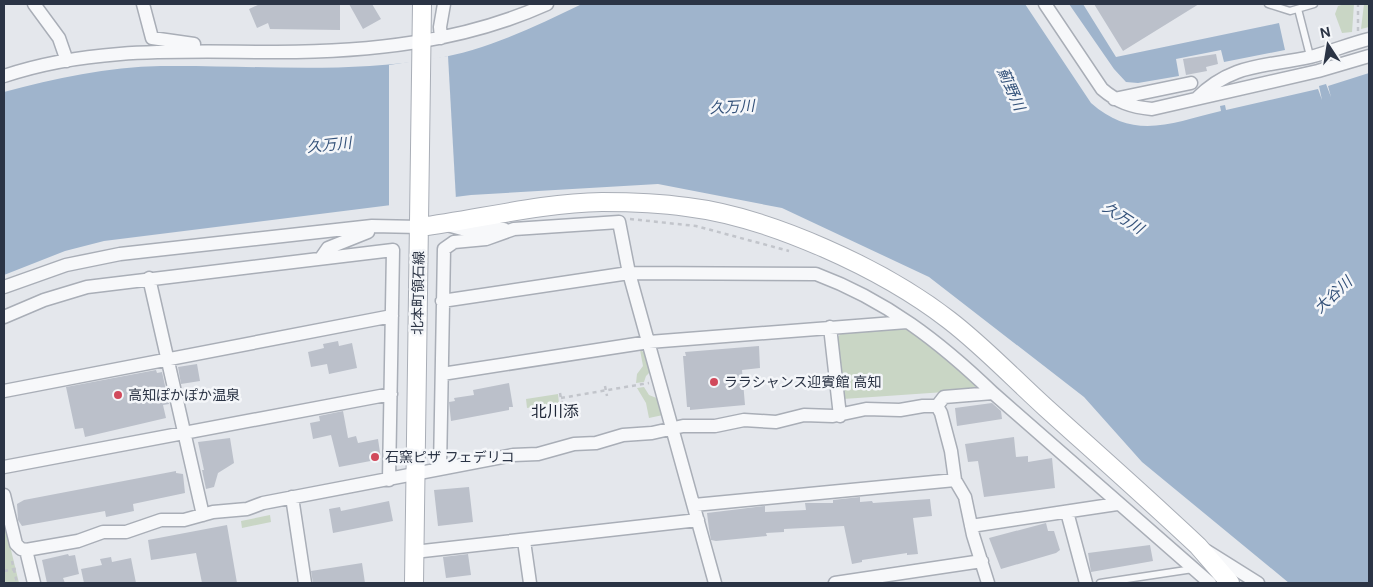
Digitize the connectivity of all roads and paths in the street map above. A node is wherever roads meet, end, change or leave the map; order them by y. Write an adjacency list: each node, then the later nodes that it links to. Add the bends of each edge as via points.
1 (34, 4): 17 (street, via 59,38)
2 (143, 4): 14 (street, via 151,32 203,46)
3 (422, 4): 13 (street, 北本町領石線)
4 (444, 4): 11 (street)
5 (547, 4): 11 (street, via 488,27)
6 (1045, 4): 20 (street, via 1102,89)
7 (1268, 4): 10 (lane, via 1290,11)
8 (1314, 4): 10 (lane)
9 (1358, 4): 12 (path)
10 (1298, 9): 15 (lane)
11 (441, 38): 13 (street)
12 (1363, 40): 15 (street)
13 (420, 46): 14 (street, via 279,52); 22 (street, 北本町領石線)
14 (204, 50): 17 (street, via 130,52)
15 (1310, 56): 21 (street, via 1244,68 1211,84)
16 (1369, 56): 21 (street, via 1318,72)
17 (67, 59): 18 (street)
18 (4, 75)
19 (1191, 83): 20 (street)
20 (1114, 99): 21 (street, via 1137,108 1152,109)
21 (1196, 99)
22 (420, 222): 24 (street); 25 (street); 56 (street, 北本町領石線)
23 (619, 222): 26 (street); 27 (path, via 629,219 696,226); 29 (street)
24 (442, 224): 26 (street, via 462,229); 68 (street, via 560,205 635,203 689,207 734,216 798,238 911,293 948,320)
25 (385, 227): 28 (street, via 336,244 328,248); 31 (street, via 120,254 66,265)
26 (514, 229): 32 (street, via 448,245 443,254)
27 (793, 252)
28 (321, 258): 30 (street); 33 (street, via 393,250)
29 (629, 273): 32 (street); 35 (street, via 816,274 840,283); 37 (street)
30 (149, 278): 34 (street, via 87,287 44,300); 38 (street)
31 (4, 287)
32 (442, 301): 39 (street)
33 (392, 316): 38 (street); 46 (street)
34 (4, 318)
35 (908, 322): 36 (street); 45 (street, via 950,352)
36 (830, 327): 37 (street); 51 (street)
37 (649, 342): 39 (street, via 635,349); 40 (street)
38 (167, 358): 43 (street); 53 (street)
39 (442, 374): 55 (street)
40 (660, 382): 42 (path); 52 (street)
41 (605, 386): 42 (path)
42 (606, 391): 47 (path); 48 (path)
43 (4, 392)
44 (560, 393): 48 (path)
45 (993, 393): 50 (street, via 944,397); 61 (street)
46 (391, 394): 53 (street); 57 (street)
47 (607, 396)
48 (561, 398): 49 (path)
49 (562, 404)
50 (936, 406): 51 (street, via 866,409); 58 (street, via 944,422)
51 (840, 416): 52 (street, via 804,415 776,422 744,420 715,426)
52 (673, 427): 55 (street, via 596,443 574,444 538,454); 62 (street)
53 (185, 433): 54 (street); 64 (street)
54 (4, 467)
55 (440, 469): 56 (street)
56 (415, 475): 57 (street); 70 (street, 北本町領石線)
57 (389, 480): 60 (street)
58 (955, 480): 62 (street); 66 (street, via 965,497)
59 (4, 495): 69 (street, via 16,544)
60 (292, 497): 64 (street, via 247,509); 78 (street)
61 (1118, 504): 63 (street); 74 (street)
62 (694, 505): 65 (street)
63 (1067, 512): 66 (street); 84 (street)
64 (203, 515): 69 (street, via 184,520 161,520 126,532 103,532)
65 (698, 520): 67 (street); 81 (street)
66 (971, 526): 71 (street)
67 (524, 541): 70 (street); 80 (street)
68 (1198, 546): 87 (street); 88 (street)
69 (26, 550): 77 (street)
70 (414, 552): 79 (street, 北本町領石線)
71 (982, 561): 82 (street); 83 (street)
72 (12, 562): 73 (path)
73 (13, 569): 75 (path); 76 (path)
74 (1193, 569): 85 (lane); 86 (street)
75 (4, 571)
76 (16, 583)
77 (34, 583)
78 (305, 583)
79 (414, 583)
80 (530, 583)
81 (715, 583)
82 (835, 583)
83 (988, 583)
84 (1086, 583)
85 (1100, 583)
86 (1210, 583)
87 (1230, 583)
88 (1258, 583)

